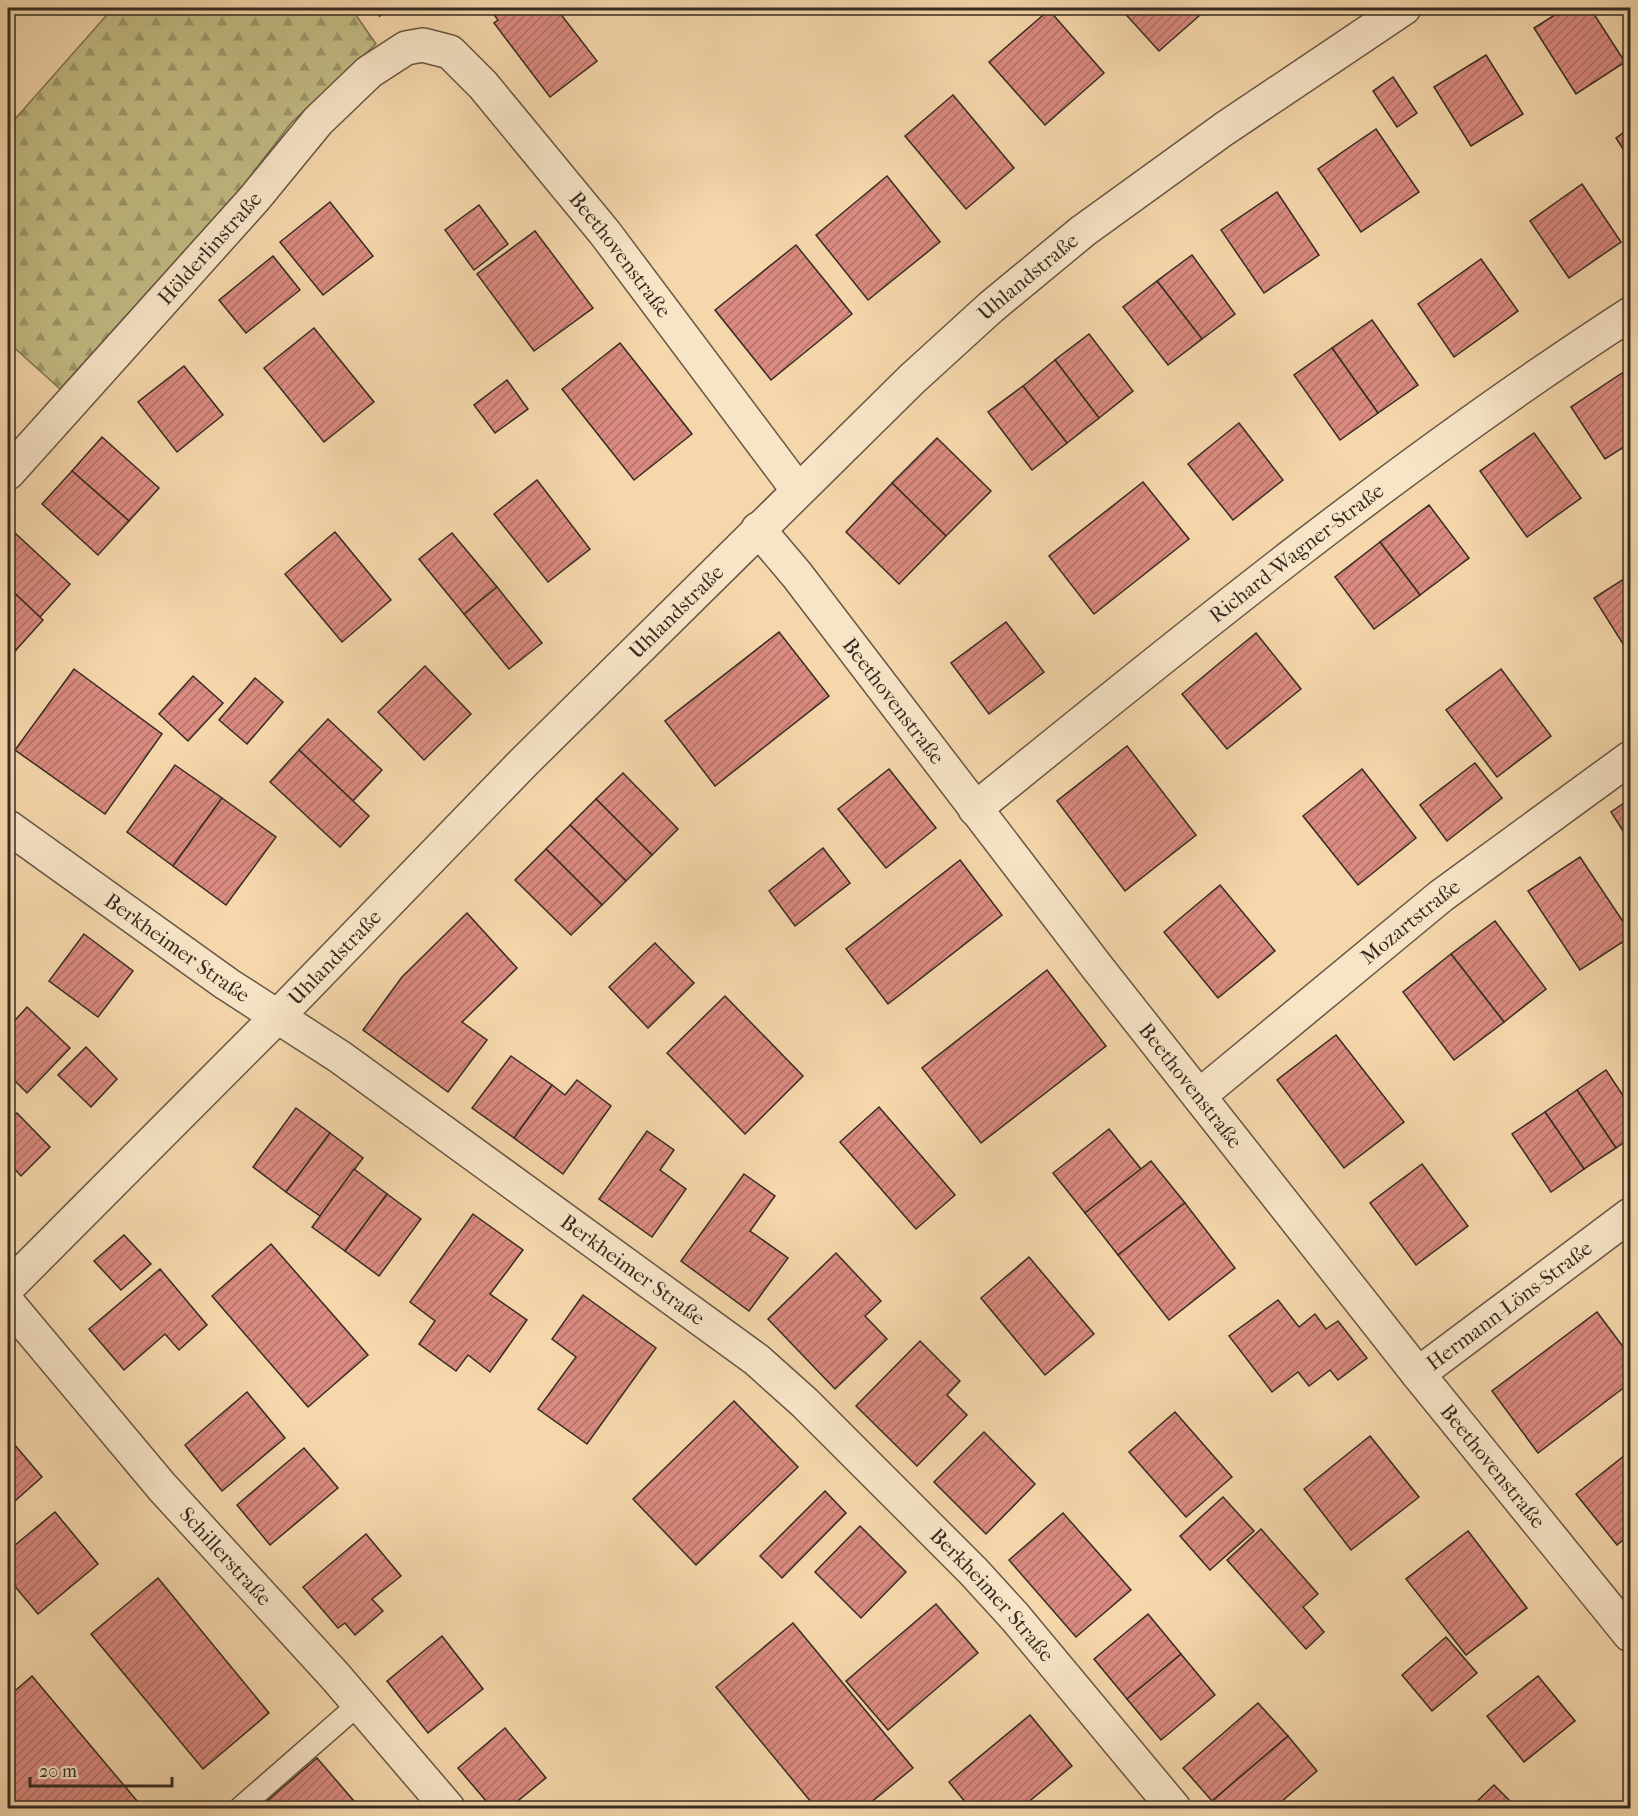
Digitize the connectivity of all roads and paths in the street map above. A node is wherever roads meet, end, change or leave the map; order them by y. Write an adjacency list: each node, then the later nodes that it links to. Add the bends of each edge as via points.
1 (1404, 8): 5 (street, Uhlandstraße, via 1189,153 1075,237 892,396)
2 (423, 45): 4 (street, Hölderlinstraße, via 406,48 369,72 318,121 254,199); 5 (street, Beethovenstraße, via 450,52 483,85 605,233)
3 (1630, 314): 8 (street, Richard-Wagner-Straße, via 1342,516)
4 (8, 473)
5 (797, 489): 6 (street, Uhlandstraße)
6 (758, 528): 8 (street, Beethovenstraße); 10 (street, Uhlandstraße)
7 (1630, 758): 11 (street, Mozartstraße, via 1450,888)
8 (975, 809): 11 (street, Beethovenstraße)
9 (8, 827): 10 (street, Berkheimer Straße)
10 (277, 1017): 13 (street, Uhlandstraße); 20 (street, Berkheimer Straße, via 340,1057 781,1380 980,1579)
11 (1199, 1096): 15 (street, Beethovenstraße)
12 (1630, 1215): 15 (street, Hermann-Löns-Straße)
13 (8, 1287)
14 (8, 1302): 17 (street, Schillerstraße, via 162,1487)
15 (1418, 1374): 16 (street, Beethovenstraße)
16 (1630, 1635)
17 (359, 1704): 18 (lane); 19 (street, Schillerstraße)
18 (240, 1809)
19 (448, 1809)
20 (1174, 1809)

